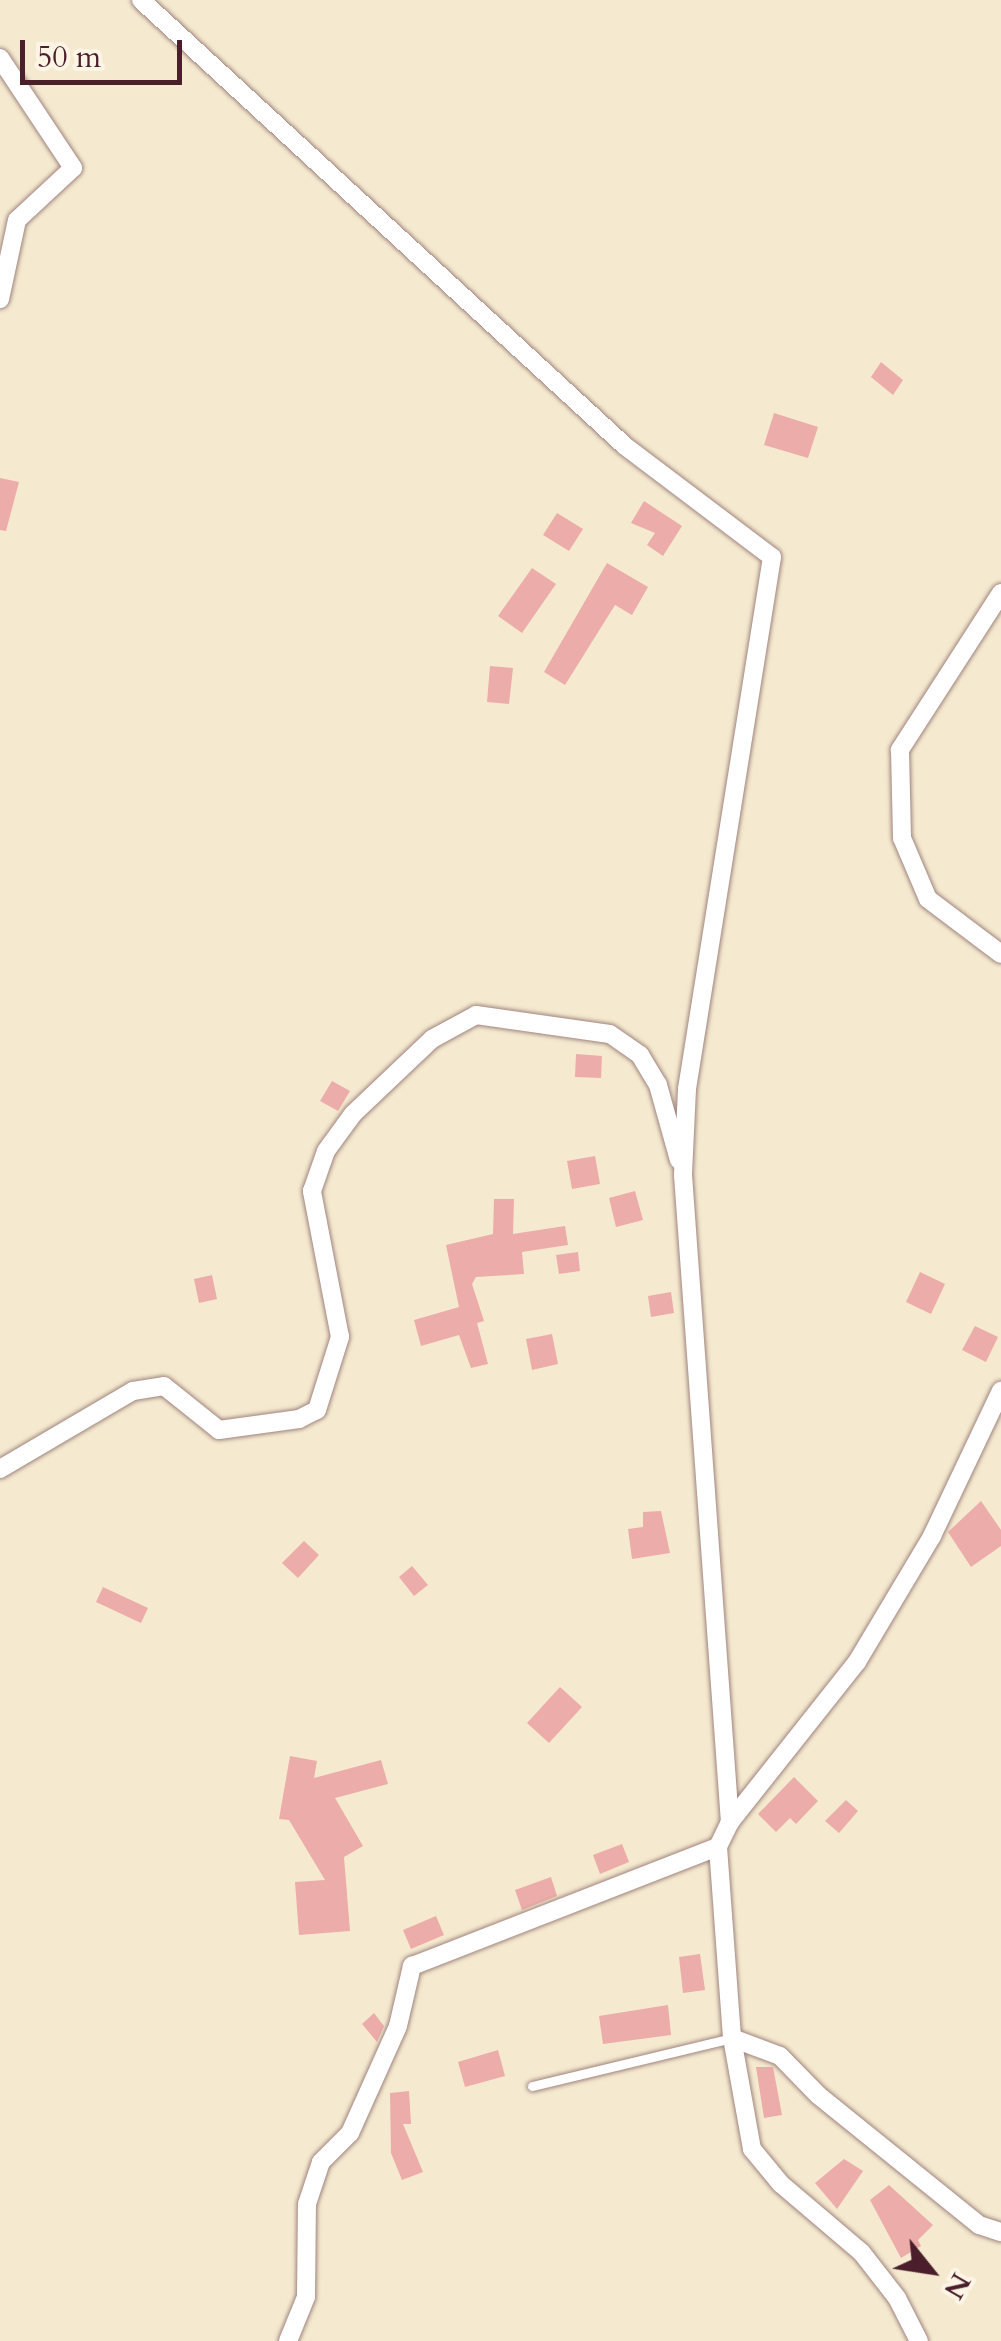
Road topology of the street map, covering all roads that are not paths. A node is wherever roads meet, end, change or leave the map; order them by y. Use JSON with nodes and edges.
{"nodes":[{"id":1,"x":141,"y":0,"type":"edge"},
{"id":2,"x":0,"y":58,"type":"edge"},
{"id":3,"x":0,"y":299,"type":"edge"},
{"id":4,"x":1001,"y":593,"type":"edge"},
{"id":5,"x":1001,"y":954,"type":"edge"},
{"id":6,"x":683,"y":1175,"type":"junction"},
{"id":7,"x":1001,"y":1391,"type":"edge"},
{"id":8,"x":0,"y":1469,"type":"edge"},
{"id":9,"x":730,"y":1822,"type":"junction"},
{"id":10,"x":718,"y":1847,"type":"junction"},
{"id":11,"x":732,"y":2038,"type":"junction"},
{"id":12,"x":532,"y":2086,"type":"dead end"},
{"id":13,"x":1001,"y":2232,"type":"edge"},
{"id":14,"x":288,"y":2341,"type":"edge"},
{"id":15,"x":918,"y":2341,"type":"edge"}],
"edges":[{"from":1,"to":6,"type":"street"},
{"from":2,"to":3,"type":"street"},
{"from":4,"to":5,"type":"street"},
{"from":6,"to":8,"type":"street"},
{"from":6,"to":9,"type":"street"},
{"from":7,"to":9,"type":"street"},
{"from":9,"to":10,"type":"street"},
{"from":10,"to":11,"type":"street"},
{"from":10,"to":14,"type":"street"},
{"from":11,"to":12,"type":"lane"},
{"from":11,"to":13,"type":"street"},
{"from":11,"to":15,"type":"street"}]}
